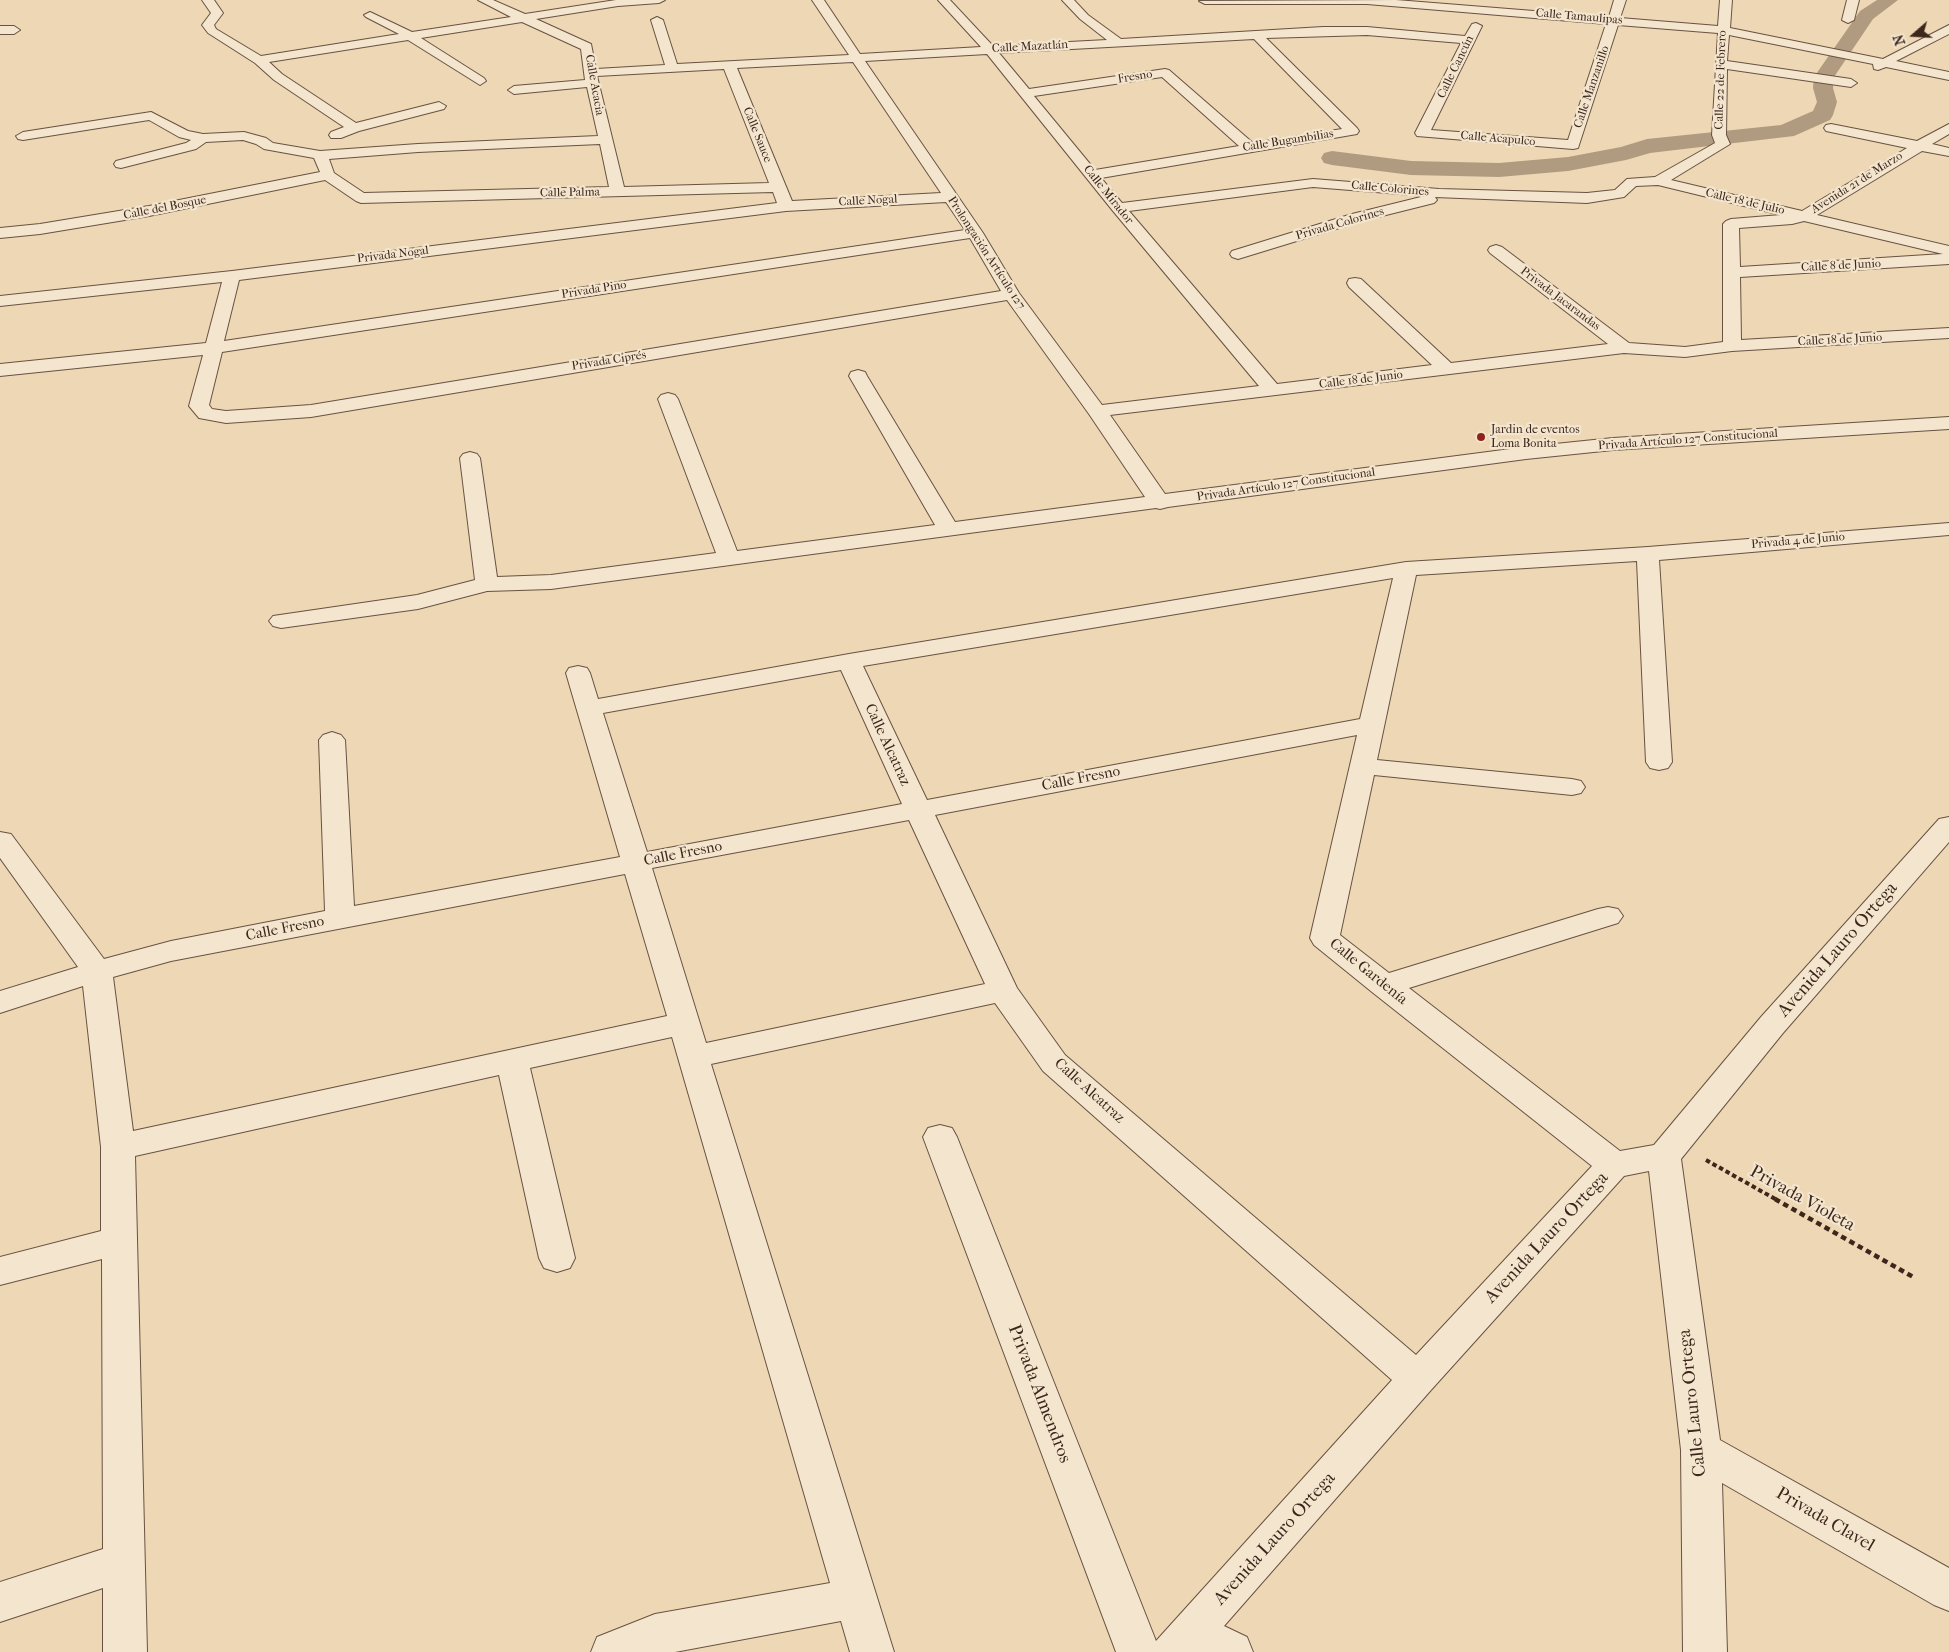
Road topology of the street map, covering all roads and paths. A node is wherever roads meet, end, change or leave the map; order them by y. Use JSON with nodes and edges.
{"nodes":[{"id":1,"x":208,"y":0,"type":"edge"},
{"id":2,"x":484,"y":0,"type":"edge"},
{"id":3,"x":659,"y":0,"type":"edge"},
{"id":4,"x":818,"y":0,"type":"edge"},
{"id":5,"x":944,"y":0,"type":"edge"},
{"id":6,"x":1068,"y":0,"type":"edge"},
{"id":7,"x":1620,"y":0,"type":"edge"},
{"id":8,"x":1726,"y":0,"type":"edge"},
{"id":9,"x":1853,"y":0,"type":"edge"},
{"id":10,"x":615,"y":1,"type":"edge"},
{"id":11,"x":1204,"y":3,"type":"edge"},
{"id":12,"x":1486,"y":5,"type":"edge"},
{"id":13,"x":370,"y":15,"type":"dead end"},
{"id":14,"x":523,"y":17,"type":"junction"},
{"id":15,"x":657,"y":20,"type":"dead end"},
{"id":16,"x":1615,"y":20,"type":"junction"},
{"id":17,"x":1848,"y":20,"type":"dead end"},
{"id":18,"x":1205,"y":25,"type":"dead end"},
{"id":19,"x":1949,"y":29,"type":"edge"},
{"id":20,"x":0,"y":30,"type":"edge"},
{"id":21,"x":14,"y":30,"type":"dead end"},
{"id":22,"x":1723,"y":30,"type":"junction"},
{"id":23,"x":1257,"y":34,"type":"junction"},
{"id":24,"x":409,"y":35,"type":"junction"},
{"id":25,"x":1210,"y":38,"type":"junction"},
{"id":26,"x":1469,"y":40,"type":"junction"},
{"id":27,"x":1117,"y":42,"type":"junction"},
{"id":28,"x":990,"y":50,"type":"junction"},
{"id":29,"x":858,"y":58,"type":"junction"},
{"id":30,"x":259,"y":60,"type":"junction"},
{"id":31,"x":1883,"y":63,"type":"junction"},
{"id":32,"x":1721,"y":64,"type":"junction"},
{"id":33,"x":729,"y":65,"type":"junction"},
{"id":34,"x":672,"y":69,"type":"junction"},
{"id":35,"x":1949,"y":76,"type":"edge"},
{"id":36,"x":591,"y":78,"type":"junction"},
{"id":37,"x":480,"y":81,"type":"dead end"},
{"id":38,"x":514,"y":90,"type":"dead end"},
{"id":39,"x":1024,"y":94,"type":"junction"},
{"id":40,"x":439,"y":106,"type":"dead end"},
{"id":41,"x":354,"y":128,"type":"junction"},
{"id":42,"x":1831,"y":128,"type":"dead end"},
{"id":43,"x":1949,"y":128,"type":"edge"},
{"id":44,"x":1422,"y":133,"type":"joint"},
{"id":45,"x":23,"y":136,"type":"dead end"},
{"id":46,"x":203,"y":138,"type":"junction"},
{"id":47,"x":604,"y":140,"type":"junction"},
{"id":48,"x":1573,"y":145,"type":"joint"},
{"id":49,"x":1917,"y":146,"type":"junction"},
{"id":50,"x":1249,"y":147,"type":"junction"},
{"id":51,"x":295,"y":151,"type":"junction"},
{"id":52,"x":1949,"y":152,"type":"edge"},
{"id":53,"x":320,"y":155,"type":"junction"},
{"id":54,"x":121,"y":164,"type":"dead end"},
{"id":55,"x":328,"y":175,"type":"junction"},
{"id":56,"x":1092,"y":176,"type":"junction"},
{"id":57,"x":1658,"y":181,"type":"junction"},
{"id":58,"x":778,"y":187,"type":"junction"},
{"id":59,"x":618,"y":192,"type":"junction"},
{"id":60,"x":1439,"y":193,"type":"junction"},
{"id":61,"x":950,"y":198,"type":"junction"},
{"id":62,"x":786,"y":206,"type":"junction"},
{"id":63,"x":1118,"y":208,"type":"junction"},
{"id":64,"x":1804,"y":216,"type":"junction"},
{"id":65,"x":0,"y":233,"type":"edge"},
{"id":66,"x":975,"y":233,"type":"junction"},
{"id":67,"x":1496,"y":250,"type":"dead end"},
{"id":68,"x":1949,"y":251,"type":"edge"},
{"id":69,"x":1238,"y":254,"type":"dead end"},
{"id":70,"x":1949,"y":259,"type":"edge"},
{"id":71,"x":1733,"y":272,"type":"junction"},
{"id":72,"x":232,"y":276,"type":"junction"},
{"id":73,"x":1355,"y":283,"type":"dead end"},
{"id":74,"x":1011,"y":294,"type":"junction"},
{"id":75,"x":0,"y":301,"type":"edge"},
{"id":76,"x":1949,"y":333,"type":"edge"},
{"id":77,"x":1732,"y":346,"type":"junction"},
{"id":78,"x":214,"y":348,"type":"junction"},
{"id":79,"x":1624,"y":348,"type":"junction"},
{"id":80,"x":1446,"y":369,"type":"junction"},
{"id":81,"x":0,"y":370,"type":"edge"},
{"id":82,"x":858,"y":376,"type":"dead end"},
{"id":83,"x":1272,"y":390,"type":"junction"},
{"id":84,"x":668,"y":399,"type":"dead end"},
{"id":85,"x":1098,"y":411,"type":"junction"},
{"id":86,"x":1949,"y":422,"type":"edge"},
{"id":87,"x":470,"y":458,"type":"dead end"},
{"id":88,"x":1160,"y":503,"type":"junction"},
{"id":89,"x":948,"y":528,"type":"junction"},
{"id":90,"x":1949,"y":529,"type":"edge"},
{"id":91,"x":1648,"y":554,"type":"junction"},
{"id":92,"x":729,"y":558,"type":"junction"},
{"id":93,"x":1406,"y":569,"type":"junction"},
{"id":94,"x":487,"y":584,"type":"junction"},
{"id":95,"x":281,"y":621,"type":"dead end"},
{"id":96,"x":849,"y":662,"type":"junction"},
{"id":97,"x":578,"y":673,"type":"dead end"},
{"id":98,"x":589,"y":708,"type":"junction"},
{"id":99,"x":1371,"y":725,"type":"junction"},
{"id":100,"x":332,"y":740,"type":"dead end"},
{"id":101,"x":1659,"y":762,"type":"dead end"},
{"id":102,"x":1363,"y":766,"type":"junction"},
{"id":103,"x":1572,"y":787,"type":"dead end"},
{"id":104,"x":917,"y":810,"type":"junction"},
{"id":105,"x":1949,"y":825,"type":"edge"},
{"id":106,"x":0,"y":840,"type":"edge"},
{"id":107,"x":636,"y":863,"type":"junction"},
{"id":108,"x":1608,"y":916,"type":"dead end"},
{"id":109,"x":340,"y":918,"type":"junction"},
{"id":110,"x":96,"y":970,"type":"junction"},
{"id":111,"x":1383,"y":985,"type":"junction"},
{"id":112,"x":1003,"y":991,"type":"junction"},
{"id":113,"x":0,"y":1002,"type":"edge"},
{"id":114,"x":685,"y":1023,"type":"junction"},
{"id":115,"x":693,"y":1057,"type":"junction"},
{"id":116,"x":512,"y":1061,"type":"junction"},
{"id":117,"x":940,"y":1136,"type":"dead end"},
{"id":118,"x":118,"y":1147,"type":"junction"},
{"id":119,"x":1670,"y":1150,"type":"junction"},
{"id":120,"x":1614,"y":1166,"type":"junction"},
{"id":121,"x":119,"y":1240,"type":"junction"},
{"id":122,"x":557,"y":1258,"type":"dead end"},
{"id":123,"x":0,"y":1271,"type":"edge"},
{"id":124,"x":1915,"y":1278,"type":"dead end"},
{"id":125,"x":1417,"y":1379,"type":"junction"},
{"id":126,"x":1701,"y":1450,"type":"junction"},
{"id":127,"x":124,"y":1562,"type":"junction"},
{"id":128,"x":1949,"y":1591,"type":"edge"},
{"id":129,"x":856,"y":1598,"type":"junction"},
{"id":130,"x":0,"y":1602,"type":"edge"},
{"id":131,"x":1182,"y":1642,"type":"edge"},
{"id":132,"x":125,"y":1652,"type":"edge"},
{"id":133,"x":613,"y":1652,"type":"edge"},
{"id":134,"x":872,"y":1652,"type":"edge"},
{"id":135,"x":1138,"y":1652,"type":"edge"},
{"id":136,"x":1232,"y":1652,"type":"edge"},
{"id":137,"x":1705,"y":1652,"type":"edge"}],
"edges":[{"from":1,"to":30,"type":"street"},
{"from":2,"to":14,"type":"street"},
{"from":3,"to":10,"type":"street"},
{"from":4,"to":29,"type":"street","name":"Prolongación Artículo 127"},
{"from":5,"to":28,"type":"street","name":"Calle Mirador"},
{"from":6,"to":27,"type":"street"},
{"from":7,"to":16,"type":"street","name":"Calle Manzanillo"},
{"from":8,"to":22,"type":"street","name":"Calle 22 de Febrero"},
{"from":9,"to":17,"type":"street"},
{"from":10,"to":14,"type":"street"},
{"from":11,"to":12,"type":"street","name":"Calle Tamaulipas"},
{"from":12,"to":16,"type":"street","name":"Calle Tamaulipas"},
{"from":12,"to":26,"type":"street","name":"Calle Cancún"},
{"from":13,"to":24,"type":"street"},
{"from":14,"to":24,"type":"street"},
{"from":14,"to":36,"type":"street","name":"Calle Acacia"},
{"from":15,"to":34,"type":"street"},
{"from":16,"to":22,"type":"street","name":"Calle Tamaulipas"},
{"from":16,"to":48,"type":"street","name":"Calle Manzanillo"},
{"from":18,"to":25,"type":"street"},
{"from":19,"to":31,"type":"street"},
{"from":20,"to":21,"type":"street"},
{"from":22,"to":31,"type":"street","name":"Calle Tamaulipas"},
{"from":22,"to":32,"type":"street","name":"Calle 22 de Febrero"},
{"from":23,"to":25,"type":"street","name":"Calle Mazatlán"},
{"from":23,"to":26,"type":"street","name":"Calle Mazatlán"},
{"from":23,"to":50,"type":"street","name":"Calle Bugambilias"},
{"from":24,"to":30,"type":"street"},
{"from":24,"to":37,"type":"street"},
{"from":25,"to":27,"type":"street","name":"Calle Mazatlán"},
{"from":26,"to":44,"type":"street","name":"Calle Cancún"},
{"from":27,"to":28,"type":"street","name":"Calle Mazatlán"},
{"from":28,"to":29,"type":"street","name":"Calle Mazatlán"},
{"from":28,"to":39,"type":"street","name":"Calle Mirador"},
{"from":29,"to":33,"type":"street","name":"Calle Mazatlán"},
{"from":29,"to":61,"type":"street","name":"Prolongación Artículo 127"},
{"from":30,"to":41,"type":"street"},
{"from":31,"to":32,"type":"street"},
{"from":31,"to":35,"type":"street","name":"Calle Tamaulipas"},
{"from":32,"to":57,"type":"street","name":"Calle 22 de Febrero"},
{"from":33,"to":34,"type":"street","name":"Calle Mazatlán"},
{"from":33,"to":58,"type":"street","name":"Calle Sauce"},
{"from":34,"to":36,"type":"street","name":"Calle Mazatlán"},
{"from":36,"to":38,"type":"street","name":"Calle Mazatlán"},
{"from":36,"to":47,"type":"street","name":"Calle Acacia"},
{"from":39,"to":50,"type":"street","name":"Fresno"},
{"from":39,"to":56,"type":"street","name":"Calle Mirador"},
{"from":40,"to":41,"type":"street"},
{"from":41,"to":51,"type":"street"},
{"from":42,"to":49,"type":"street"},
{"from":43,"to":49,"type":"street","name":"Avenida 21 de Marzo"},
{"from":44,"to":48,"type":"street","name":"Calle Acapulco"},
{"from":45,"to":46,"type":"street"},
{"from":46,"to":51,"type":"street"},
{"from":46,"to":54,"type":"street"},
{"from":47,"to":53,"type":"street"},
{"from":47,"to":59,"type":"street","name":"Calle Acacia"},
{"from":49,"to":52,"type":"street"},
{"from":49,"to":64,"type":"street","name":"Avenida 21 de Marzo"},
{"from":50,"to":56,"type":"street","name":"Calle Bugambilias"},
{"from":51,"to":53,"type":"street"},
{"from":53,"to":55,"type":"street"},
{"from":55,"to":59,"type":"street","name":"Calle Palma"},
{"from":55,"to":65,"type":"street","name":"Calle del Bosque"},
{"from":56,"to":63,"type":"street","name":"Calle Mirador"},
{"from":57,"to":60,"type":"street","name":"Calle Colorines"},
{"from":57,"to":64,"type":"street","name":"Calle 18 de Julio"},
{"from":58,"to":59,"type":"street","name":"Calle Palma"},
{"from":58,"to":62,"type":"street","name":"Calle Sauce"},
{"from":60,"to":63,"type":"street","name":"Calle Colorines"},
{"from":60,"to":69,"type":"street","name":"Privada Colorines"},
{"from":61,"to":62,"type":"street","name":"Calle Nogal"},
{"from":61,"to":66,"type":"street","name":"Prolongación Artículo 127"},
{"from":62,"to":72,"type":"street","name":"Privada Nogal"},
{"from":63,"to":83,"type":"street","name":"Calle Mirador"},
{"from":64,"to":68,"type":"street","name":"Calle 18 de Julio"},
{"from":64,"to":71,"type":"street","name":"Avenida 21 de Marzo"},
{"from":66,"to":74,"type":"street","name":"Prolongación Artículo 127"},
{"from":66,"to":78,"type":"street","name":"Privada Pino"},
{"from":67,"to":79,"type":"street","name":"Privada Jacarandas"},
{"from":70,"to":71,"type":"street","name":"Calle 8 de Junio"},
{"from":71,"to":77,"type":"street","name":"Avenida 21 de Marzo"},
{"from":72,"to":75,"type":"street","name":"Privada Nogal"},
{"from":72,"to":78,"type":"street"},
{"from":73,"to":80,"type":"street"},
{"from":74,"to":78,"type":"street","name":"Privada Ciprés"},
{"from":74,"to":85,"type":"street","name":"Prolongación Artículo 127"},
{"from":76,"to":77,"type":"street","name":"Calle 18 de Junio"},
{"from":77,"to":79,"type":"street","name":"Calle 18 de Junio"},
{"from":78,"to":81,"type":"street","name":"Privada Pino"},
{"from":79,"to":80,"type":"street","name":"Calle 18 de Junio"},
{"from":80,"to":83,"type":"street","name":"Calle 18 de Junio"},
{"from":82,"to":89,"type":"street"},
{"from":83,"to":85,"type":"street","name":"Calle 18 de Junio"},
{"from":84,"to":92,"type":"street"},
{"from":85,"to":88,"type":"street","name":"Prolongación Artículo 127"},
{"from":86,"to":88,"type":"street","name":"Privada Artículo 127 Constitucional"},
{"from":87,"to":94,"type":"street"},
{"from":88,"to":89,"type":"street","name":"Privada Artículo 127 Constitucional"},
{"from":89,"to":92,"type":"street","name":"Privada Artículo 127 Constitucional"},
{"from":90,"to":91,"type":"street","name":"Privada 4 de Junio"},
{"from":91,"to":93,"type":"street","name":"Privada 4 de Junio"},
{"from":91,"to":101,"type":"street"},
{"from":92,"to":94,"type":"street","name":"Privada Artículo 127 Constitucional"},
{"from":93,"to":96,"type":"street","name":"Privada 4 de Junio"},
{"from":93,"to":99,"type":"street","name":"Calle Gardenía"},
{"from":94,"to":95,"type":"street","name":"Privada Artículo 127 Constitucional"},
{"from":96,"to":98,"type":"street","name":"Privada 4 de Junio"},
{"from":96,"to":104,"type":"street","name":"Calle Alcatraz"},
{"from":97,"to":98,"type":"street"},
{"from":98,"to":107,"type":"street"},
{"from":99,"to":102,"type":"street","name":"Calle Gardenía"},
{"from":99,"to":104,"type":"street","name":"Calle Fresno"},
{"from":100,"to":109,"type":"street"},
{"from":102,"to":103,"type":"street"},
{"from":102,"to":111,"type":"street","name":"Calle Gardenía"},
{"from":104,"to":107,"type":"street","name":"Calle Fresno"},
{"from":104,"to":112,"type":"street","name":"Calle Alcatraz"},
{"from":105,"to":119,"type":"street","name":"Avenida Lauro Ortega"},
{"from":106,"to":110,"type":"street"},
{"from":107,"to":109,"type":"street","name":"Calle Fresno"},
{"from":107,"to":114,"type":"street"},
{"from":108,"to":111,"type":"street"},
{"from":109,"to":110,"type":"street","name":"Calle Fresno"},
{"from":110,"to":113,"type":"street","name":"Calle Fresno"},
{"from":110,"to":118,"type":"street"},
{"from":111,"to":120,"type":"street","name":"Calle Gardenía"},
{"from":112,"to":115,"type":"street"},
{"from":112,"to":125,"type":"street","name":"Calle Alcatraz"},
{"from":114,"to":115,"type":"street"},
{"from":114,"to":116,"type":"street"},
{"from":115,"to":129,"type":"street"},
{"from":116,"to":118,"type":"street"},
{"from":116,"to":122,"type":"street"},
{"from":117,"to":135,"type":"street","name":"Privada Almendros"},
{"from":118,"to":121,"type":"street"},
{"from":119,"to":120,"type":"street","name":"Avenida Lauro Ortega"},
{"from":119,"to":124,"type":"path","name":"Privada Violeta"},
{"from":119,"to":126,"type":"street","name":"Calle Lauro Ortega"},
{"from":120,"to":125,"type":"street","name":"Avenida Lauro Ortega"},
{"from":121,"to":123,"type":"street"},
{"from":121,"to":127,"type":"street"},
{"from":125,"to":131,"type":"street","name":"Avenida Lauro Ortega"},
{"from":126,"to":128,"type":"street","name":"Privada Clavel"},
{"from":126,"to":137,"type":"street","name":"Calle Lauro Ortega"},
{"from":127,"to":130,"type":"street"},
{"from":127,"to":132,"type":"street"},
{"from":129,"to":133,"type":"street"},
{"from":129,"to":134,"type":"street"},
{"from":131,"to":136,"type":"street"}]}
